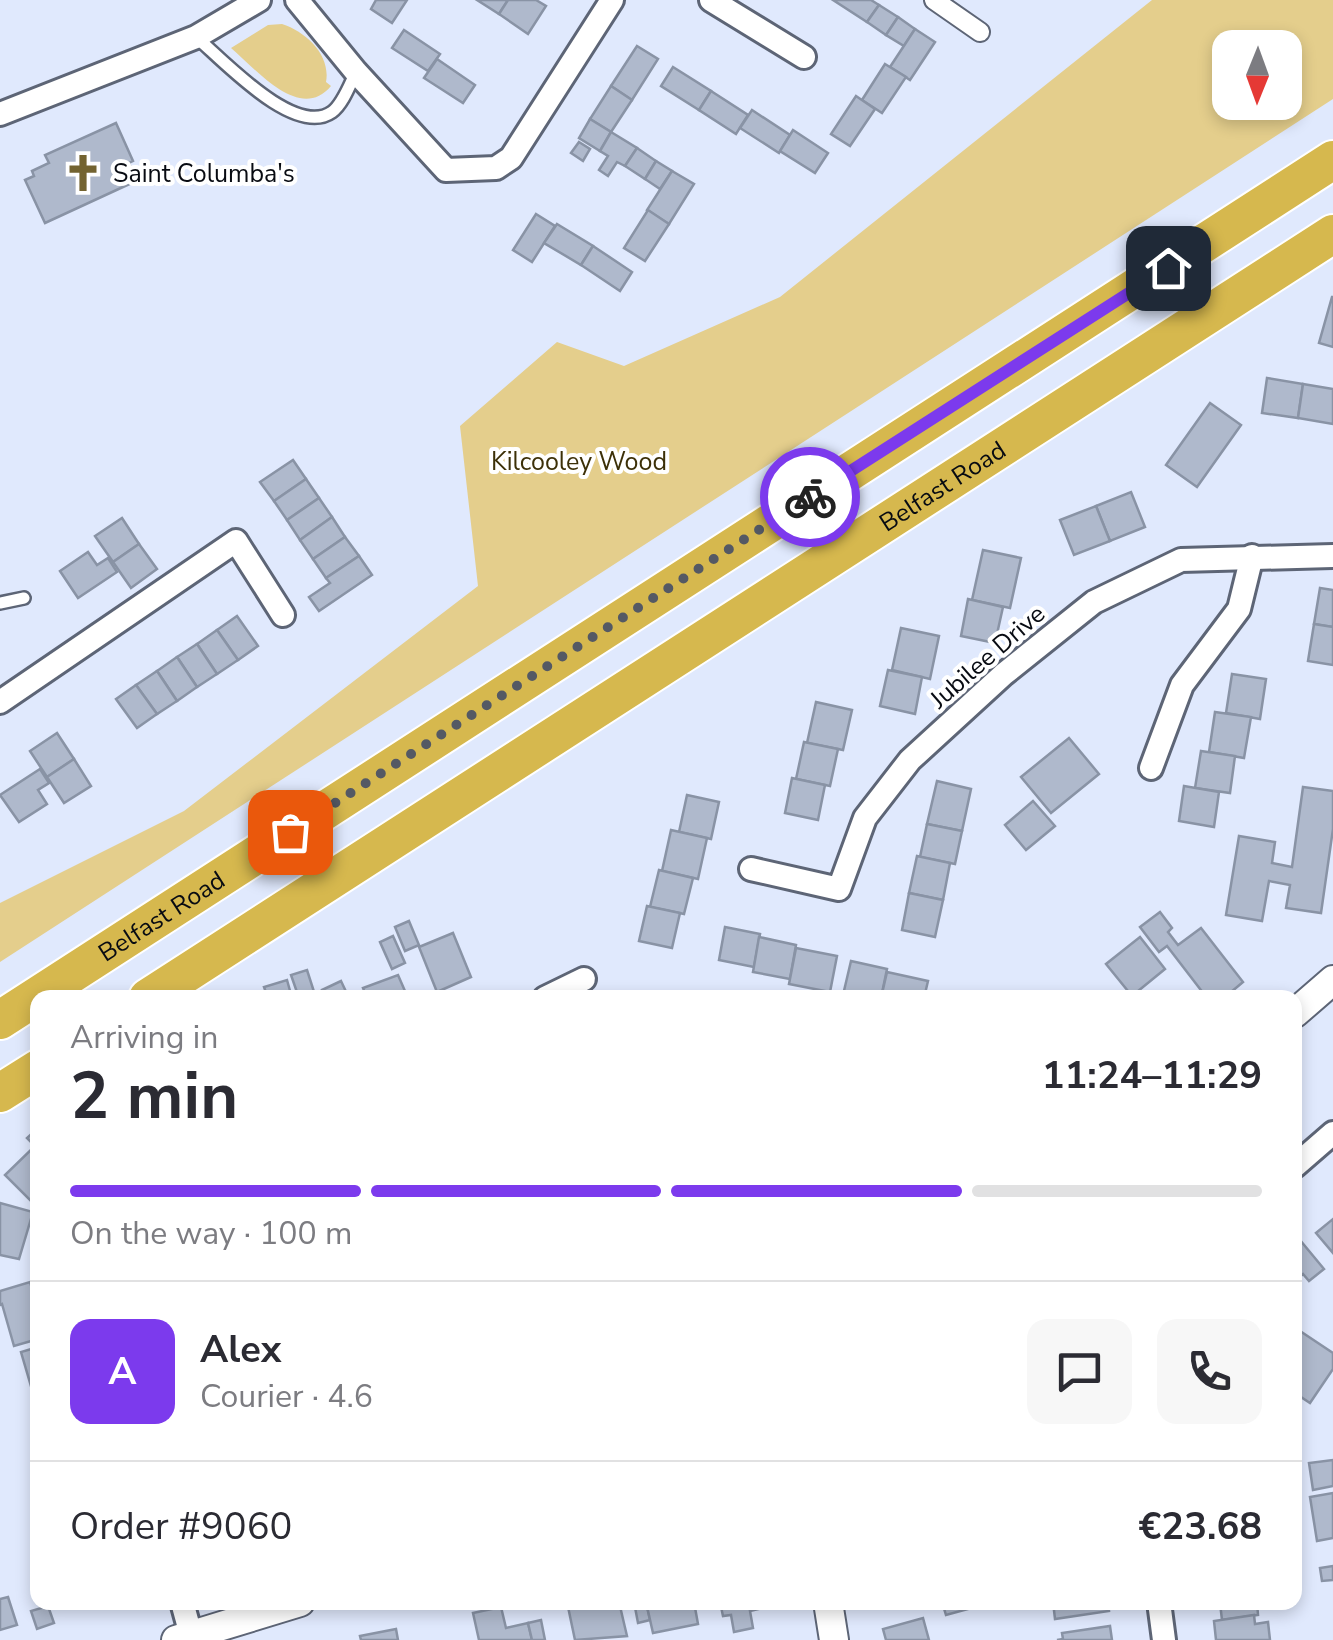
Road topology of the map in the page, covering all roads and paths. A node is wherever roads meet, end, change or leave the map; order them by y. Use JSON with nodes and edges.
{"nodes":[{"id":1,"x":259,"y":0,"type":"edge"},
{"id":2,"x":297,"y":0,"type":"edge"},
{"id":3,"x":612,"y":0,"type":"edge"},
{"id":4,"x":711,"y":0,"type":"edge"},
{"id":5,"x":934,"y":0,"type":"edge"},
{"id":6,"x":980,"y":32,"type":"dead end"},
{"id":7,"x":196,"y":37,"type":"junction"},
{"id":8,"x":804,"y":57,"type":"dead end"},
{"id":9,"x":356,"y":72,"type":"junction"},
{"id":10,"x":0,"y":114,"type":"edge"},
{"id":11,"x":1333,"y":160,"type":"edge"},
{"id":12,"x":1333,"y":234,"type":"edge"},
{"id":13,"x":1252,"y":556,"type":"junction"},
{"id":14,"x":1333,"y":556,"type":"edge"},
{"id":15,"x":24,"y":598,"type":"dead end"},
{"id":16,"x":0,"y":603,"type":"edge"},
{"id":17,"x":283,"y":616,"type":"dead end"},
{"id":18,"x":0,"y":702,"type":"edge"},
{"id":19,"x":1150,"y":768,"type":"dead end"},
{"id":20,"x":751,"y":869,"type":"dead end"},
{"id":21,"x":584,"y":979,"type":"dead end"},
{"id":22,"x":1333,"y":980,"type":"edge"},
{"id":23,"x":46,"y":990,"type":"edge"},
{"id":24,"x":160,"y":990,"type":"edge"},
{"id":25,"x":561,"y":990,"type":"edge"},
{"id":26,"x":30,"y":1001,"type":"edge"},
{"id":27,"x":1302,"y":1007,"type":"edge"},
{"id":28,"x":0,"y":1020,"type":"edge"},
{"id":29,"x":30,"y":1074,"type":"edge"},
{"id":30,"x":0,"y":1093,"type":"edge"},
{"id":31,"x":1333,"y":1133,"type":"edge"},
{"id":32,"x":1302,"y":1160,"type":"edge"},
{"id":33,"x":182,"y":1610,"type":"edge"},
{"id":34,"x":274,"y":1610,"type":"edge"},
{"id":35,"x":829,"y":1610,"type":"edge"},
{"id":36,"x":1159,"y":1610,"type":"edge"},
{"id":37,"x":184,"y":1638,"type":"edge"},
{"id":38,"x":834,"y":1640,"type":"edge"},
{"id":39,"x":1164,"y":1640,"type":"edge"}],
"edges":[{"from":1,"to":7,"type":"street"},
{"from":2,"to":9,"type":"street"},
{"from":3,"to":9,"type":"street"},
{"from":4,"to":8,"type":"street"},
{"from":5,"to":6,"type":"street"},
{"from":7,"to":9,"type":"lane"},
{"from":7,"to":10,"type":"street"},
{"from":11,"to":23,"type":"highway","name":"Belfast Road"},
{"from":12,"to":24,"type":"highway","name":"Belfast Road"},
{"from":13,"to":14,"type":"street","name":"Jubilee Drive"},
{"from":13,"to":19,"type":"street"},
{"from":13,"to":20,"type":"street","name":"Jubilee Drive"},
{"from":15,"to":16,"type":"lane"},
{"from":17,"to":18,"type":"street"},
{"from":21,"to":25,"type":"street"},
{"from":22,"to":27,"type":"street"},
{"from":26,"to":28,"type":"highway","name":"Belfast Road"},
{"from":29,"to":30,"type":"highway"},
{"from":31,"to":32,"type":"street"},
{"from":33,"to":37,"type":"street"},
{"from":34,"to":37,"type":"street"},
{"from":35,"to":38,"type":"street"},
{"from":36,"to":39,"type":"street"}]}
